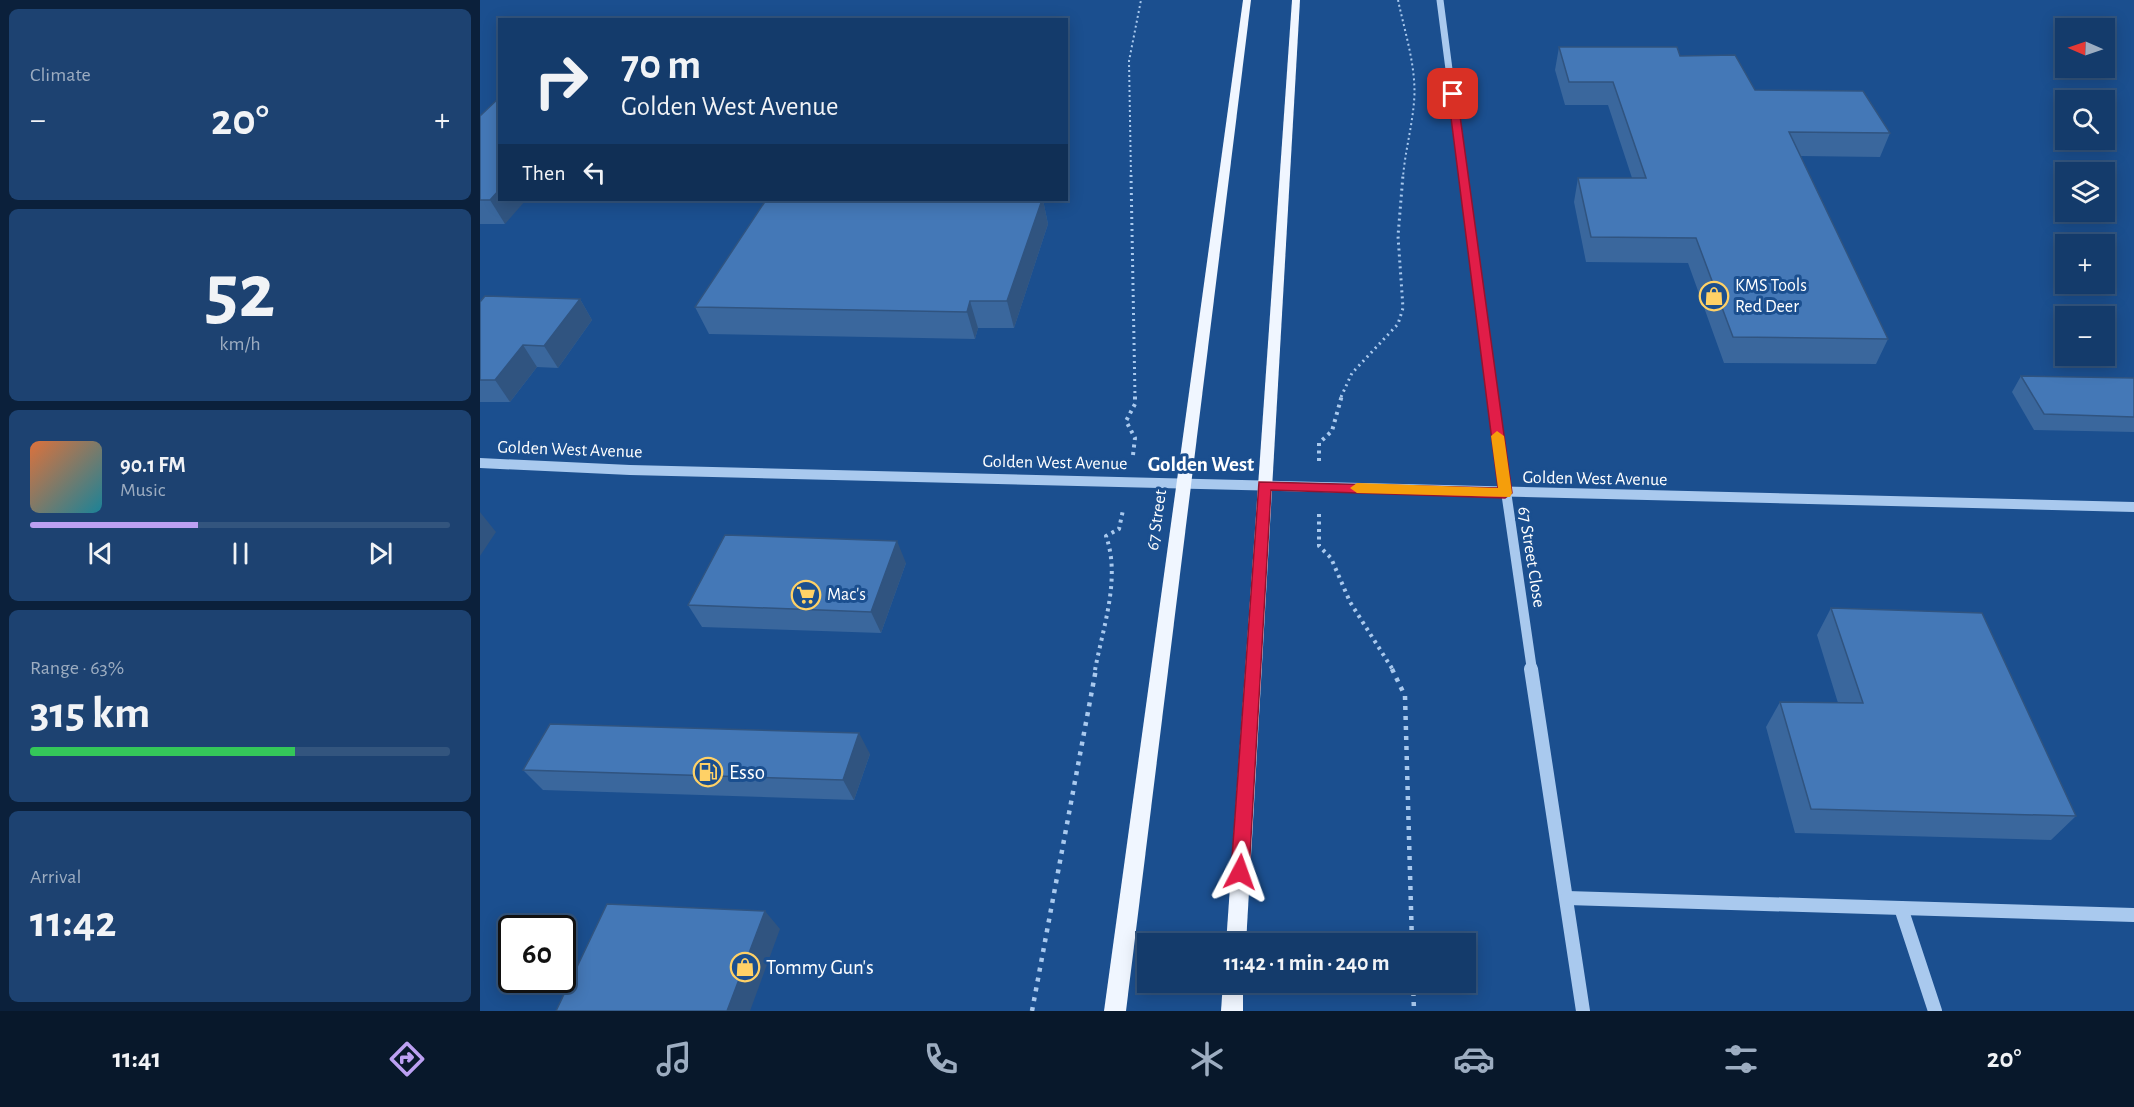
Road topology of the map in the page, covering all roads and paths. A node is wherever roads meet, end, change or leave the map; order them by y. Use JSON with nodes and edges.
{"nodes":[{"id":1,"x":1141,"y":0,"type":"edge"},
{"id":2,"x":1247,"y":0,"type":"edge"},
{"id":3,"x":1296,"y":0,"type":"edge"},
{"id":4,"x":1398,"y":0,"type":"edge"},
{"id":5,"x":1440,"y":0,"type":"edge"},
{"id":6,"x":1126,"y":421,"type":"dead end"},
{"id":7,"x":1332,"y":431,"type":"dead end"},
{"id":8,"x":480,"y":463,"type":"edge"},
{"id":9,"x":1185,"y":483,"type":"junction"},
{"id":10,"x":1264,"y":485,"type":"junction"},
{"id":11,"x":1318,"y":487,"type":"junction"},
{"id":12,"x":1505,"y":493,"type":"junction"},
{"id":13,"x":2134,"y":507,"type":"edge"},
{"id":14,"x":1114,"y":532,"type":"dead end"},
{"id":15,"x":1567,"y":898,"type":"junction"},
{"id":16,"x":1901,"y":908,"type":"junction"},
{"id":17,"x":2134,"y":915,"type":"edge"},
{"id":18,"x":1237,"y":933,"type":"edge"},
{"id":19,"x":1412,"y":933,"type":"edge"},
{"id":20,"x":1233,"y":993,"type":"edge"},
{"id":21,"x":1413,"y":993,"type":"edge"},
{"id":22,"x":1032,"y":1011,"type":"edge"},
{"id":23,"x":1115,"y":1011,"type":"edge"},
{"id":24,"x":1232,"y":1011,"type":"edge"},
{"id":25,"x":1414,"y":1011,"type":"edge"},
{"id":26,"x":1583,"y":1011,"type":"edge"},
{"id":27,"x":1935,"y":1011,"type":"edge"}],
"edges":[{"from":1,"to":6,"type":"path"},
{"from":2,"to":9,"type":"main road","name":"67 Street"},
{"from":3,"to":10,"type":"main road"},
{"from":4,"to":7,"type":"path"},
{"from":5,"to":12,"type":"street","name":"67 Street Close"},
{"from":8,"to":9,"type":"street","name":"Golden West Avenue"},
{"from":9,"to":10,"type":"street","name":"Golden West Avenue"},
{"from":9,"to":23,"type":"main road","name":"67 Street"},
{"from":10,"to":11,"type":"street","name":"Golden West Avenue"},
{"from":10,"to":18,"type":"main road"},
{"from":11,"to":12,"type":"street","name":"Golden West Avenue"},
{"from":11,"to":19,"type":"path"},
{"from":12,"to":13,"type":"street","name":"Golden West Avenue"},
{"from":12,"to":15,"type":"street","name":"67 Street Close"},
{"from":14,"to":22,"type":"path"},
{"from":15,"to":16,"type":"street"},
{"from":15,"to":26,"type":"street","name":"67 Street Close"},
{"from":16,"to":17,"type":"street"},
{"from":16,"to":27,"type":"street"},
{"from":20,"to":24,"type":"main road"},
{"from":21,"to":25,"type":"path"}]}
